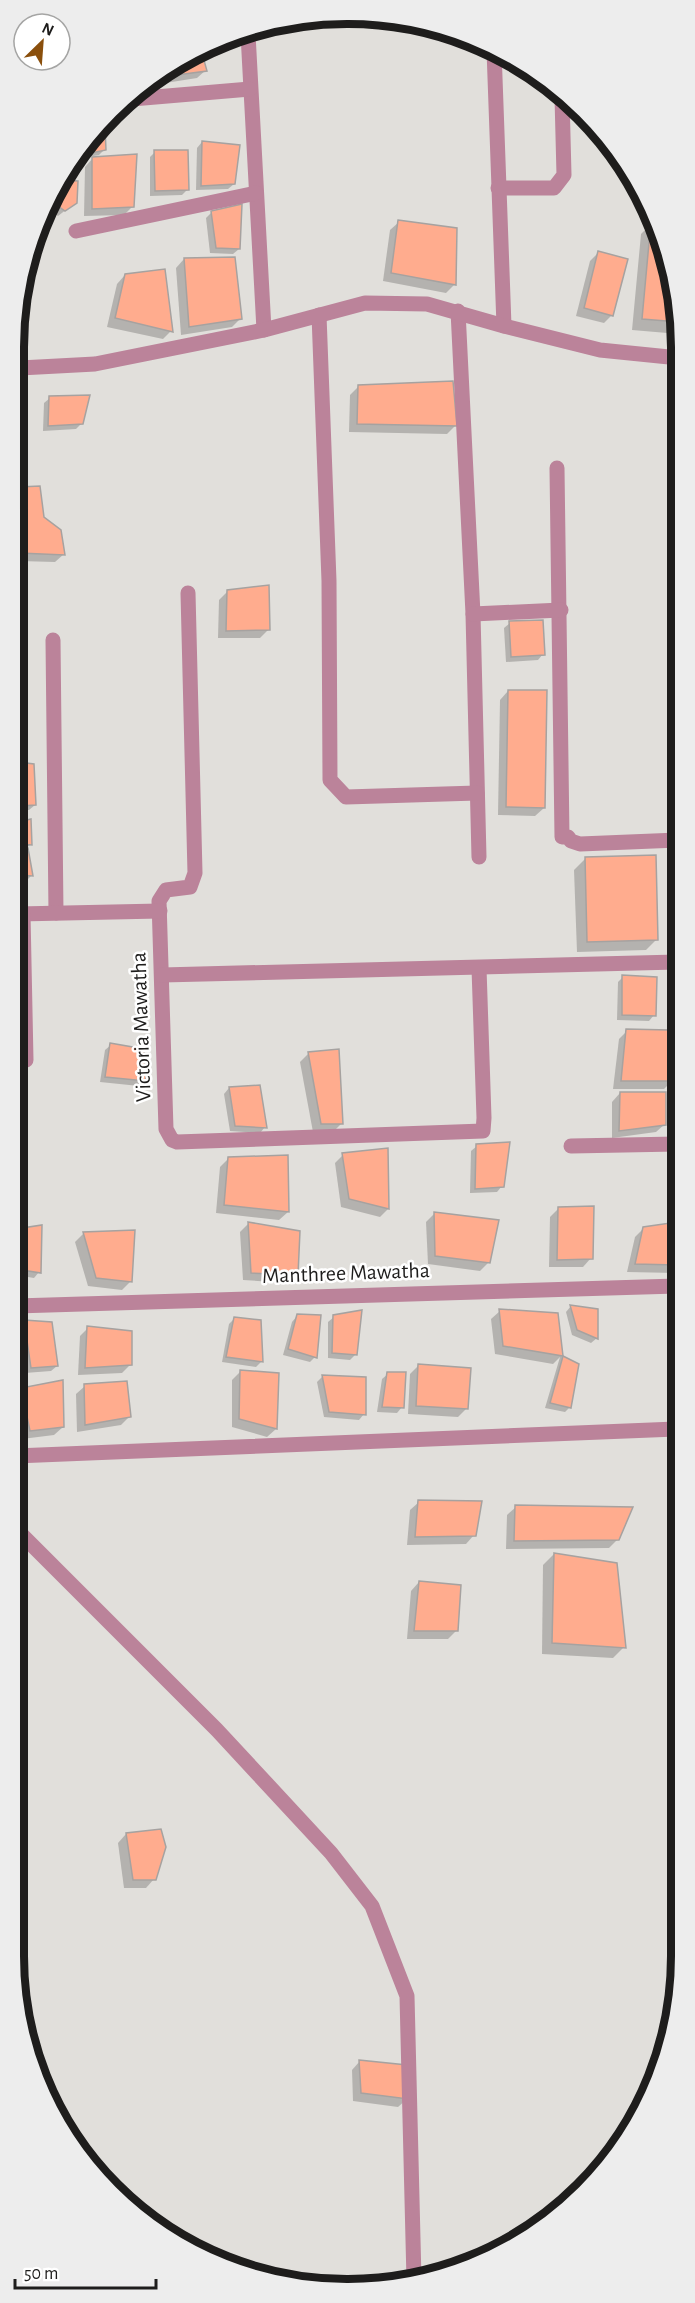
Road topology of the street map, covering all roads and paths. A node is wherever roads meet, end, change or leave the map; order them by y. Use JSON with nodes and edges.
{"nodes":[{"id":1,"x":248,"y":40,"type":"edge"},
{"id":2,"x":494,"y":59,"type":"edge"},
{"id":3,"x":250,"y":89,"type":"junction"},
{"id":4,"x":142,"y":98,"type":"edge"},
{"id":5,"x":562,"y":105,"type":"edge"},
{"id":6,"x":498,"y":188,"type":"junction"},
{"id":7,"x":256,"y":193,"type":"junction"},
{"id":8,"x":76,"y":231,"type":"dead end"},
{"id":9,"x":458,"y":311,"type":"junction"},
{"id":10,"x":319,"y":315,"type":"junction"},
{"id":11,"x":504,"y":326,"type":"junction"},
{"id":12,"x":264,"y":330,"type":"junction"},
{"id":13,"x":671,"y":357,"type":"edge"},
{"id":14,"x":24,"y":368,"type":"edge"},
{"id":15,"x":557,"y":468,"type":"dead end"},
{"id":16,"x":188,"y":593,"type":"dead end"},
{"id":17,"x":561,"y":610,"type":"junction"},
{"id":18,"x":473,"y":614,"type":"junction"},
{"id":19,"x":53,"y":640,"type":"dead end"},
{"id":20,"x":477,"y":793,"type":"junction"},
{"id":21,"x":671,"y":840,"type":"edge"},
{"id":22,"x":479,"y":857,"type":"dead end"},
{"id":23,"x":160,"y":911,"type":"junction"},
{"id":24,"x":56,"y":913,"type":"junction"},
{"id":25,"x":24,"y":914,"type":"edge"},
{"id":26,"x":671,"y":962,"type":"edge"},
{"id":27,"x":480,"y":968,"type":"junction"},
{"id":28,"x":162,"y":975,"type":"junction"},
{"id":29,"x":24,"y":1011,"type":"edge"},
{"id":30,"x":26,"y":1060,"type":"dead end"},
{"id":31,"x":671,"y":1143,"type":"edge"},
{"id":32,"x":571,"y":1146,"type":"dead end"},
{"id":33,"x":671,"y":1286,"type":"edge"},
{"id":34,"x":24,"y":1306,"type":"edge"},
{"id":35,"x":671,"y":1429,"type":"edge"},
{"id":36,"x":24,"y":1456,"type":"edge"},
{"id":37,"x":24,"y":1537,"type":"edge"},
{"id":38,"x":414,"y":2272,"type":"edge"}],
"edges":[{"from":1,"to":3,"type":"street"},
{"from":2,"to":6,"type":"street"},
{"from":3,"to":4,"type":"street"},
{"from":3,"to":7,"type":"street"},
{"from":5,"to":6,"type":"street"},
{"from":6,"to":11,"type":"street"},
{"from":7,"to":8,"type":"street"},
{"from":7,"to":12,"type":"street"},
{"from":9,"to":10,"type":"street"},
{"from":9,"to":11,"type":"street"},
{"from":9,"to":18,"type":"street"},
{"from":10,"to":12,"type":"street"},
{"from":10,"to":20,"type":"street"},
{"from":11,"to":13,"type":"street"},
{"from":12,"to":14,"type":"street"},
{"from":15,"to":17,"type":"street"},
{"from":16,"to":23,"type":"street"},
{"from":17,"to":18,"type":"street"},
{"from":17,"to":21,"type":"street"},
{"from":18,"to":20,"type":"street"},
{"from":19,"to":24,"type":"street"},
{"from":20,"to":22,"type":"street"},
{"from":23,"to":24,"type":"street"},
{"from":23,"to":28,"type":"street","name":"Victoria Mawatha"},
{"from":24,"to":25,"type":"street"},
{"from":26,"to":27,"type":"street"},
{"from":27,"to":28,"type":"street"},
{"from":27,"to":28,"type":"street","name":"Victoria Mawatha"},
{"from":29,"to":30,"type":"street"},
{"from":31,"to":32,"type":"street"},
{"from":33,"to":34,"type":"street","name":"Manthree Mawatha"},
{"from":35,"to":36,"type":"street"},
{"from":37,"to":38,"type":"street"}]}
